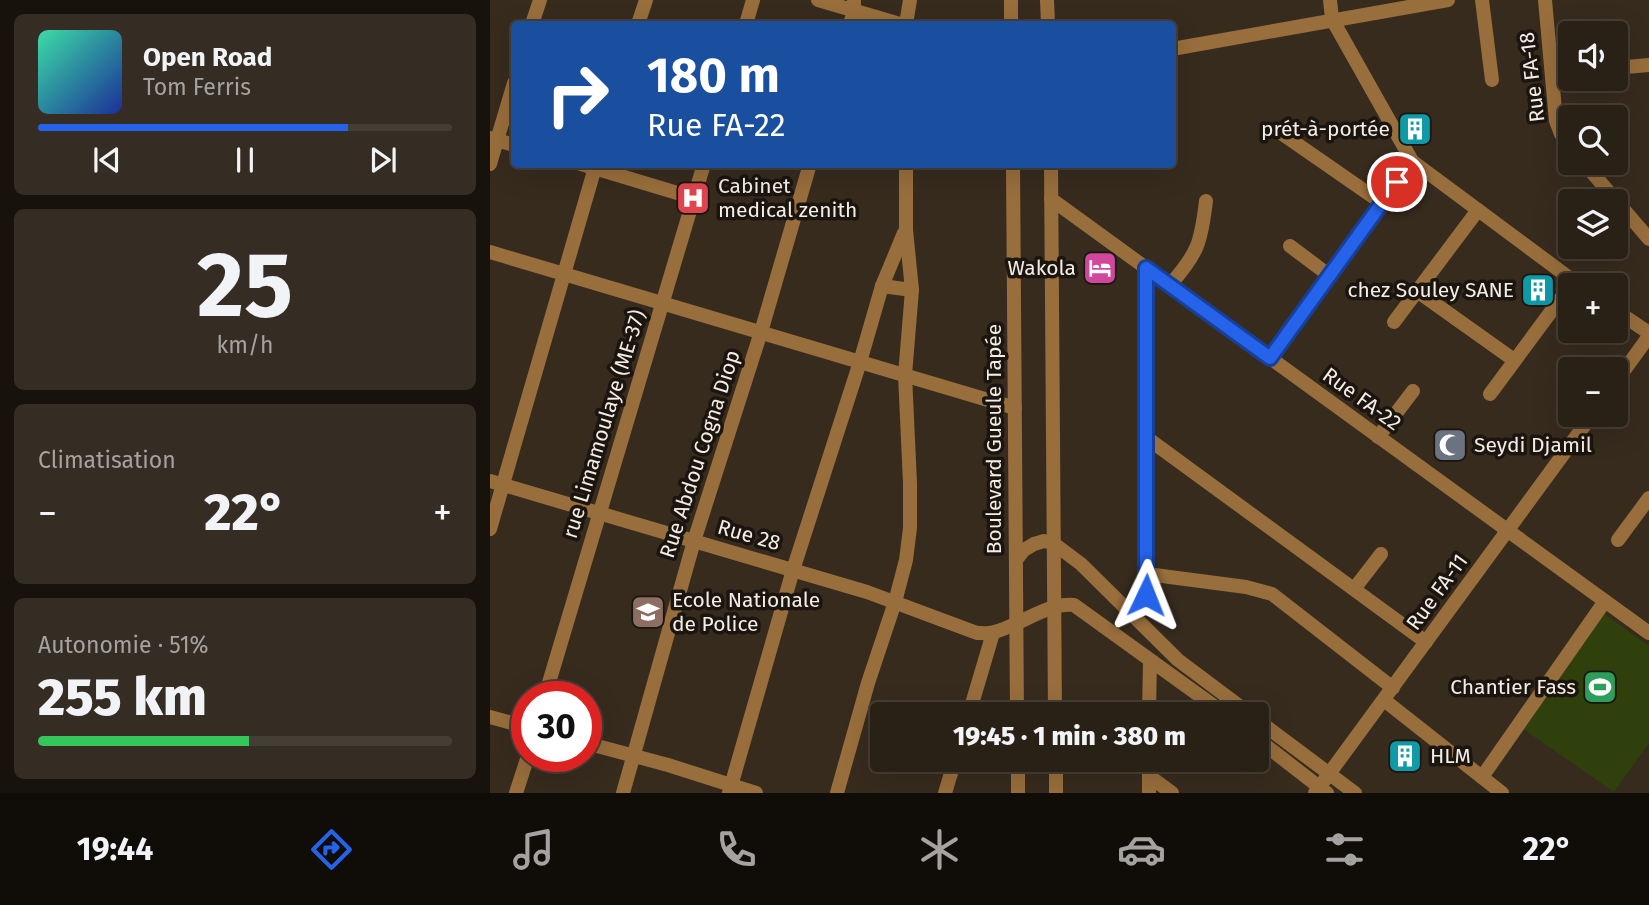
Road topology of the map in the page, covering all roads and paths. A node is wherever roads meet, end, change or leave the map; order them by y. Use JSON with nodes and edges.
{"nodes":[{"id":1,"x":540,"y":0,"type":"edge"},
{"id":2,"x":646,"y":0,"type":"edge"},
{"id":3,"x":753,"y":0,"type":"edge"},
{"id":4,"x":818,"y":0,"type":"edge"},
{"id":5,"x":910,"y":0,"type":"edge"},
{"id":6,"x":1011,"y":0,"type":"edge"},
{"id":7,"x":1047,"y":0,"type":"edge"},
{"id":8,"x":1330,"y":0,"type":"edge"},
{"id":9,"x":1448,"y":0,"type":"edge"},
{"id":10,"x":1482,"y":0,"type":"edge"},
{"id":11,"x":1545,"y":0,"type":"edge"},
{"id":12,"x":853,"y":12,"type":"edge"},
{"id":13,"x":1332,"y":19,"type":"junction"},
{"id":14,"x":533,"y":21,"type":"edge"},
{"id":15,"x":639,"y":21,"type":"edge"},
{"id":16,"x":747,"y":21,"type":"edge"},
{"id":17,"x":888,"y":21,"type":"edge"},
{"id":18,"x":906,"y":21,"type":"edge"},
{"id":19,"x":1012,"y":21,"type":"edge"},
{"id":20,"x":1048,"y":21,"type":"edge"},
{"id":21,"x":1176,"y":48,"type":"edge"},
{"id":22,"x":1649,"y":65,"type":"edge"},
{"id":23,"x":1628,"y":67,"type":"edge"},
{"id":24,"x":1649,"y":71,"type":"edge"},
{"id":25,"x":1558,"y":73,"type":"edge"},
{"id":26,"x":1552,"y":74,"type":"junction"},
{"id":27,"x":1492,"y":80,"type":"dead end"},
{"id":28,"x":511,"y":91,"type":"edge"},
{"id":29,"x":1558,"y":126,"type":"edge"},
{"id":30,"x":1281,"y":133,"type":"dead end"},
{"id":31,"x":494,"y":139,"type":"edge"},
{"id":32,"x":511,"y":144,"type":"edge"},
{"id":33,"x":1412,"y":161,"type":"junction"},
{"id":34,"x":490,"y":164,"type":"edge"},
{"id":35,"x":590,"y":168,"type":"edge"},
{"id":36,"x":597,"y":168,"type":"edge"},
{"id":37,"x":703,"y":168,"type":"edge"},
{"id":38,"x":809,"y":168,"type":"edge"},
{"id":39,"x":906,"y":168,"type":"edge"},
{"id":40,"x":1013,"y":168,"type":"edge"},
{"id":41,"x":1051,"y":168,"type":"edge"},
{"id":42,"x":1594,"y":175,"type":"edge"},
{"id":43,"x":694,"y":198,"type":"junction"},
{"id":44,"x":1051,"y":199,"type":"junction"},
{"id":45,"x":1206,"y":201,"type":"dead end"},
{"id":46,"x":1382,"y":203,"type":"junction"},
{"id":47,"x":1478,"y":210,"type":"junction"},
{"id":48,"x":906,"y":230,"type":"junction"},
{"id":49,"x":1649,"y":239,"type":"edge"},
{"id":50,"x":1290,"y":246,"type":"dead end"},
{"id":51,"x":490,"y":252,"type":"edge"},
{"id":52,"x":1146,"y":268,"type":"junction"},
{"id":53,"x":1558,"y":273,"type":"edge"},
{"id":54,"x":563,"y":274,"type":"junction"},
{"id":55,"x":1330,"y":276,"type":"junction"},
{"id":56,"x":1170,"y":285,"type":"junction"},
{"id":57,"x":882,"y":286,"type":"junction"},
{"id":58,"x":912,"y":290,"type":"junction"},
{"id":59,"x":1417,"y":291,"type":"junction"},
{"id":60,"x":663,"y":303,"type":"junction"},
{"id":61,"x":1558,"y":304,"type":"edge"},
{"id":62,"x":1628,"y":320,"type":"edge"},
{"id":63,"x":1394,"y":323,"type":"dead end"},
{"id":64,"x":761,"y":332,"type":"junction"},
{"id":65,"x":1649,"y":335,"type":"edge"},
{"id":66,"x":1270,"y":358,"type":"junction"},
{"id":67,"x":1514,"y":360,"type":"junction"},
{"id":68,"x":860,"y":362,"type":"junction"},
{"id":69,"x":1628,"y":365,"type":"edge"},
{"id":70,"x":905,"y":375,"type":"junction"},
{"id":71,"x":1413,"y":391,"type":"dead end"},
{"id":72,"x":1490,"y":394,"type":"dead end"},
{"id":73,"x":1015,"y":408,"type":"junction"},
{"id":74,"x":1583,"y":427,"type":"edge"},
{"id":75,"x":1378,"y":437,"type":"junction"},
{"id":76,"x":1147,"y":438,"type":"junction"},
{"id":77,"x":497,"y":483,"type":"edge"},
{"id":78,"x":1649,"y":498,"type":"edge"},
{"id":79,"x":599,"y":513,"type":"junction"},
{"id":80,"x":490,"y":529,"type":"edge"},
{"id":81,"x":1507,"y":531,"type":"junction"},
{"id":82,"x":1618,"y":540,"type":"dead end"},
{"id":83,"x":694,"y":541,"type":"junction"},
{"id":84,"x":1054,"y":542,"type":"junction"},
{"id":85,"x":1381,"y":554,"type":"dead end"},
{"id":86,"x":1016,"y":560,"type":"junction"},
{"id":87,"x":793,"y":570,"type":"junction"},
{"id":88,"x":1147,"y":573,"type":"junction"},
{"id":89,"x":1354,"y":589,"type":"junction"},
{"id":90,"x":1605,"y":601,"type":"junction"},
{"id":91,"x":895,"y":602,"type":"junction"},
{"id":92,"x":1054,"y":607,"type":"junction"},
{"id":93,"x":1130,"y":614,"type":"junction"},
{"id":94,"x":1017,"y":622,"type":"junction"},
{"id":95,"x":993,"y":633,"type":"junction"},
{"id":96,"x":1649,"y":634,"type":"edge"},
{"id":97,"x":1426,"y":642,"type":"junction"},
{"id":98,"x":1150,"y":660,"type":"junction"},
{"id":99,"x":549,"y":681,"type":"edge"},
{"id":100,"x":1393,"y":688,"type":"junction"},
{"id":101,"x":1384,"y":700,"type":"junction"},
{"id":102,"x":973,"y":702,"type":"edge"},
{"id":103,"x":1017,"y":702,"type":"edge"},
{"id":104,"x":1055,"y":702,"type":"edge"},
{"id":105,"x":1149,"y":702,"type":"edge"},
{"id":106,"x":1208,"y":702,"type":"edge"},
{"id":107,"x":1234,"y":702,"type":"edge"},
{"id":108,"x":490,"y":717,"type":"edge"},
{"id":109,"x":511,"y":723,"type":"edge"},
{"id":110,"x":1269,"y":729,"type":"edge"},
{"id":111,"x":602,"y":748,"type":"edge"},
{"id":112,"x":1269,"y":749,"type":"edge"},
{"id":113,"x":634,"y":757,"type":"junction"},
{"id":114,"x":522,"y":772,"type":"edge"},
{"id":115,"x":951,"y":772,"type":"edge"},
{"id":116,"x":1018,"y":772,"type":"edge"},
{"id":117,"x":1056,"y":772,"type":"edge"},
{"id":118,"x":1149,"y":772,"type":"edge"},
{"id":119,"x":1330,"y":774,"type":"junction"},
{"id":120,"x":1149,"y":776,"type":"junction"},
{"id":121,"x":1482,"y":777,"type":"junction"},
{"id":122,"x":730,"y":789,"type":"edge"},
{"id":123,"x":1321,"y":791,"type":"edge"},
{"id":124,"x":516,"y":793,"type":"edge"},
{"id":125,"x":624,"y":793,"type":"edge"},
{"id":126,"x":756,"y":793,"type":"edge"},
{"id":127,"x":837,"y":793,"type":"edge"},
{"id":128,"x":945,"y":793,"type":"edge"},
{"id":129,"x":1018,"y":793,"type":"edge"},
{"id":130,"x":1056,"y":793,"type":"edge"},
{"id":131,"x":1149,"y":793,"type":"edge"},
{"id":132,"x":1172,"y":793,"type":"edge"},
{"id":133,"x":1355,"y":793,"type":"edge"},
{"id":134,"x":1502,"y":793,"type":"edge"}],
"edges":[{"from":1,"to":14,"type":"street"},
{"from":2,"to":15,"type":"street"},
{"from":3,"to":16,"type":"street"},
{"from":4,"to":12,"type":"street"},
{"from":5,"to":18,"type":"street"},
{"from":6,"to":19,"type":"street"},
{"from":7,"to":20,"type":"street"},
{"from":8,"to":13,"type":"street"},
{"from":9,"to":13,"type":"street"},
{"from":10,"to":27,"type":"street"},
{"from":11,"to":26,"type":"street","name":"Rue FA-18"},
{"from":12,"to":17,"type":"street"},
{"from":13,"to":21,"type":"street"},
{"from":13,"to":33,"type":"street"},
{"from":22,"to":23,"type":"street"},
{"from":22,"to":24,"type":"street"},
{"from":25,"to":26,"type":"street"},
{"from":26,"to":29,"type":"street","name":"Rue FA-18"},
{"from":28,"to":31,"type":"street"},
{"from":30,"to":46,"type":"street"},
{"from":31,"to":32,"type":"street"},
{"from":31,"to":34,"type":"street"},
{"from":33,"to":46,"type":"street"},
{"from":33,"to":47,"type":"street"},
{"from":35,"to":54,"type":"street"},
{"from":36,"to":43,"type":"street"},
{"from":37,"to":43,"type":"street","name":"rue Limamoulaye (ME-37)"},
{"from":38,"to":64,"type":"street","name":"Rue Abdou Cogna Diop"},
{"from":39,"to":48,"type":"street"},
{"from":40,"to":73,"type":"street","name":"Boulevard Gueule Tapée"},
{"from":41,"to":44,"type":"street"},
{"from":42,"to":49,"type":"street"},
{"from":43,"to":60,"type":"street","name":"rue Limamoulaye (ME-37)"},
{"from":44,"to":52,"type":"street","name":"Rue FA-22"},
{"from":44,"to":84,"type":"street"},
{"from":45,"to":56,"type":"street"},
{"from":46,"to":55,"type":"street"},
{"from":47,"to":53,"type":"street"},
{"from":47,"to":59,"type":"street"},
{"from":48,"to":57,"type":"street"},
{"from":48,"to":58,"type":"street"},
{"from":50,"to":55,"type":"street"},
{"from":51,"to":54,"type":"street"},
{"from":52,"to":56,"type":"street","name":"Rue FA-22"},
{"from":52,"to":76,"type":"street"},
{"from":54,"to":60,"type":"street"},
{"from":54,"to":77,"type":"street"},
{"from":55,"to":66,"type":"street"},
{"from":56,"to":66,"type":"street","name":"Rue FA-22"},
{"from":57,"to":58,"type":"street"},
{"from":57,"to":68,"type":"street"},
{"from":58,"to":70,"type":"street"},
{"from":59,"to":63,"type":"street"},
{"from":59,"to":67,"type":"street"},
{"from":60,"to":64,"type":"street"},
{"from":60,"to":79,"type":"street","name":"rue Limamoulaye (ME-37)"},
{"from":61,"to":67,"type":"street"},
{"from":62,"to":65,"type":"street"},
{"from":64,"to":68,"type":"street"},
{"from":64,"to":83,"type":"street","name":"Rue Abdou Cogna Diop"},
{"from":65,"to":69,"type":"street"},
{"from":66,"to":75,"type":"street","name":"Rue FA-22"},
{"from":67,"to":72,"type":"street"},
{"from":68,"to":70,"type":"street"},
{"from":68,"to":87,"type":"street"},
{"from":70,"to":73,"type":"street"},
{"from":70,"to":91,"type":"street"},
{"from":71,"to":75,"type":"street"},
{"from":73,"to":86,"type":"street","name":"Boulevard Gueule Tapée"},
{"from":74,"to":81,"type":"street","name":"Rue FA-11"},
{"from":75,"to":81,"type":"street","name":"Rue FA-22"},
{"from":76,"to":88,"type":"street"},
{"from":76,"to":89,"type":"street"},
{"from":77,"to":79,"type":"street","name":"Rue 28"},
{"from":77,"to":80,"type":"street"},
{"from":78,"to":82,"type":"street"},
{"from":79,"to":83,"type":"street","name":"Rue 28"},
{"from":79,"to":99,"type":"street","name":"rue Limamoulaye (ME-37)"},
{"from":81,"to":90,"type":"street","name":"Rue FA-22"},
{"from":81,"to":97,"type":"street","name":"Rue FA-11"},
{"from":83,"to":87,"type":"street","name":"Rue 28"},
{"from":83,"to":113,"type":"street","name":"Rue Abdou Cogna Diop"},
{"from":84,"to":86,"type":"street"},
{"from":84,"to":92,"type":"street"},
{"from":84,"to":93,"type":"street"},
{"from":85,"to":89,"type":"street"},
{"from":86,"to":94,"type":"street","name":"Boulevard Gueule Tapée"},
{"from":87,"to":91,"type":"street","name":"Rue 28"},
{"from":87,"to":122,"type":"street"},
{"from":88,"to":93,"type":"street"},
{"from":88,"to":100,"type":"street"},
{"from":89,"to":97,"type":"street"},
{"from":90,"to":96,"type":"street","name":"Rue FA-22"},
{"from":90,"to":121,"type":"street"},
{"from":91,"to":95,"type":"street","name":"Rue 28"},
{"from":91,"to":127,"type":"street"},
{"from":92,"to":94,"type":"street"},
{"from":92,"to":98,"type":"street"},
{"from":92,"to":104,"type":"street"},
{"from":93,"to":107,"type":"street"},
{"from":94,"to":95,"type":"street"},
{"from":94,"to":103,"type":"street","name":"Boulevard Gueule Tapée"},
{"from":95,"to":102,"type":"street"},
{"from":97,"to":100,"type":"street","name":"Rue FA-11"},
{"from":98,"to":105,"type":"street"},
{"from":98,"to":106,"type":"street"},
{"from":100,"to":101,"type":"street","name":"Rue FA-11"},
{"from":101,"to":119,"type":"street","name":"Rue FA-11"},
{"from":101,"to":121,"type":"street"},
{"from":108,"to":109,"type":"street"},
{"from":110,"to":119,"type":"street"},
{"from":111,"to":113,"type":"street"},
{"from":112,"to":123,"type":"street"},
{"from":113,"to":122,"type":"street"},
{"from":113,"to":125,"type":"street","name":"Rue Abdou Cogna Diop"},
{"from":114,"to":124,"type":"street"},
{"from":115,"to":128,"type":"street"},
{"from":116,"to":129,"type":"street"},
{"from":117,"to":130,"type":"street"},
{"from":118,"to":120,"type":"street"},
{"from":119,"to":123,"type":"street","name":"Rue FA-11"},
{"from":119,"to":133,"type":"street"},
{"from":120,"to":131,"type":"street"},
{"from":120,"to":132,"type":"street"},
{"from":121,"to":134,"type":"street"},
{"from":122,"to":126,"type":"street"}]}
